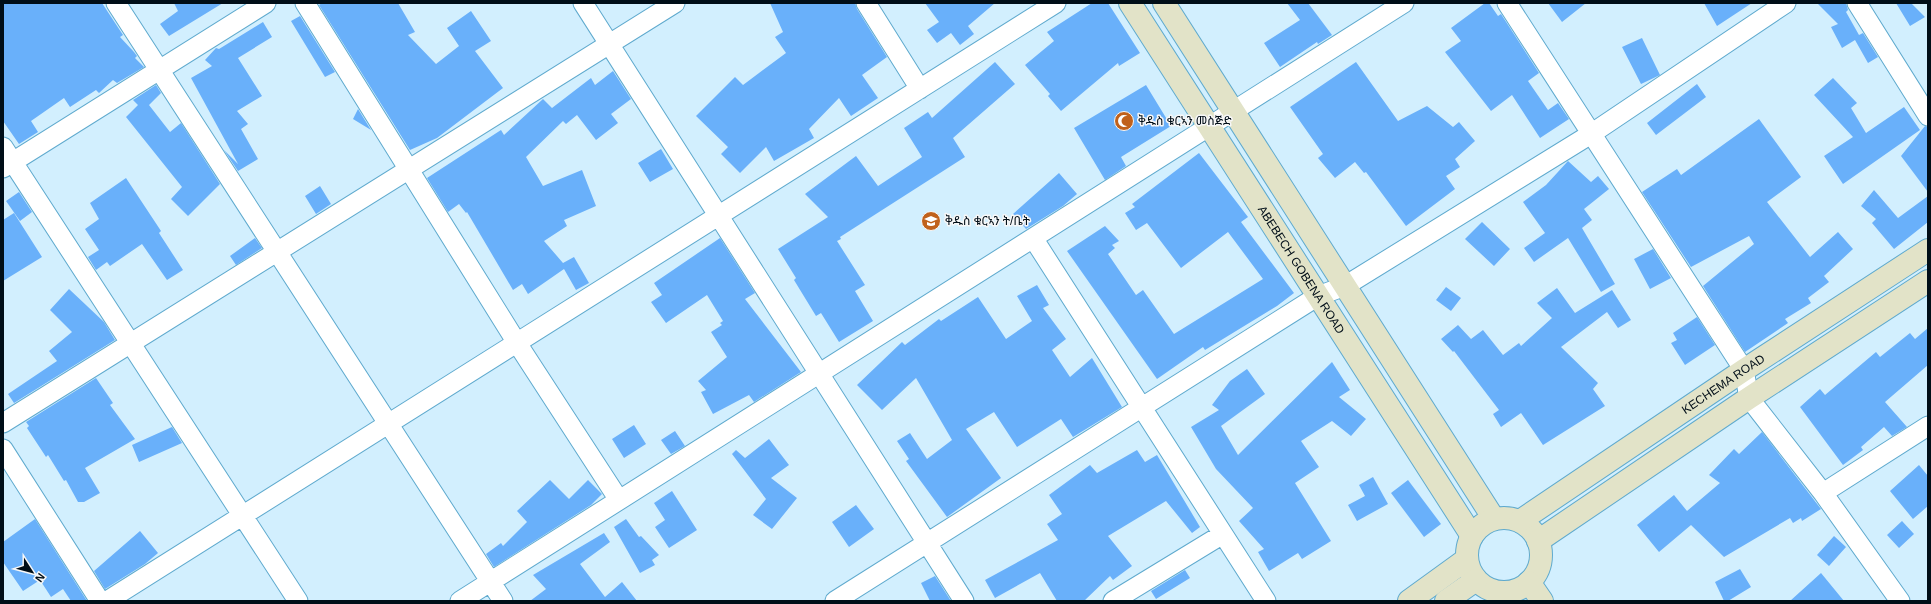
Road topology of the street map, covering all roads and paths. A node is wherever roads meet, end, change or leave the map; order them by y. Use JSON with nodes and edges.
{"nodes":[{"id":1,"x":116,"y":3,"type":"edge"},
{"id":2,"x":266,"y":3,"type":"edge"},
{"id":3,"x":305,"y":3,"type":"edge"},
{"id":4,"x":584,"y":3,"type":"edge"},
{"id":5,"x":675,"y":3,"type":"edge"},
{"id":6,"x":866,"y":3,"type":"edge"},
{"id":7,"x":1056,"y":3,"type":"edge"},
{"id":8,"x":1130,"y":3,"type":"edge"},
{"id":9,"x":1164,"y":3,"type":"edge"},
{"id":10,"x":1404,"y":3,"type":"edge"},
{"id":11,"x":1507,"y":3,"type":"edge"},
{"id":12,"x":1786,"y":3,"type":"edge"},
{"id":13,"x":1857,"y":3,"type":"edge"},
{"id":14,"x":610,"y":44,"type":"junction"},
{"id":15,"x":159,"y":70,"type":"junction"},
{"id":16,"x":920,"y":89,"type":"junction"},
{"id":17,"x":1234,"y":111,"type":"junction"},
{"id":18,"x":1928,"y":116,"type":"edge"},
{"id":19,"x":1210,"y":127,"type":"junction"},
{"id":20,"x":1591,"y":134,"type":"junction"},
{"id":21,"x":6,"y":159,"type":"edge"},
{"id":22,"x":409,"y":170,"type":"junction"},
{"id":23,"x":718,"y":216,"type":"junction"},
{"id":24,"x":1033,"y":238,"type":"junction"},
{"id":25,"x":1928,"y":250,"type":"edge"},
{"id":26,"x":277,"y":252,"type":"junction"},
{"id":27,"x":1928,"y":281,"type":"edge"},
{"id":28,"x":1345,"y":286,"type":"junction"},
{"id":29,"x":1318,"y":296,"type":"junction"},
{"id":30,"x":131,"y":343,"type":"junction"},
{"id":31,"x":517,"y":343,"type":"junction"},
{"id":32,"x":1744,"y":370,"type":"junction"},
{"id":33,"x":819,"y":374,"type":"junction"},
{"id":34,"x":1749,"y":398,"type":"junction"},
{"id":35,"x":1142,"y":407,"type":"junction"},
{"id":36,"x":3,"y":423,"type":"edge"},
{"id":37,"x":388,"y":424,"type":"junction"},
{"id":38,"x":1928,"y":426,"type":"edge"},
{"id":39,"x":3,"y":449,"type":"edge"},
{"id":40,"x":1823,"y":494,"type":"junction"},
{"id":41,"x":619,"y":500,"type":"junction"},
{"id":42,"x":243,"y":515,"type":"junction"},
{"id":43,"x":1494,"y":519,"type":"junction"},
{"id":44,"x":1520,"y":521,"type":"junction"},
{"id":45,"x":1223,"y":534,"type":"junction"},
{"id":46,"x":1472,"y":536,"type":"junction"},
{"id":47,"x":1538,"y":541,"type":"junction"},
{"id":48,"x":927,"y":543,"type":"junction"},
{"id":49,"x":1467,"y":559,"type":"junction"},
{"id":50,"x":1476,"y":580,"type":"junction"},
{"id":51,"x":490,"y":582,"type":"junction"},
{"id":52,"x":1529,"y":582,"type":"junction"},
{"id":53,"x":1511,"y":596,"type":"edge"},
{"id":54,"x":100,"y":601,"type":"edge"},
{"id":55,"x":107,"y":601,"type":"edge"},
{"id":56,"x":298,"y":601,"type":"edge"},
{"id":57,"x":460,"y":601,"type":"edge"},
{"id":58,"x":502,"y":601,"type":"edge"},
{"id":59,"x":835,"y":601,"type":"edge"},
{"id":60,"x":964,"y":601,"type":"edge"},
{"id":61,"x":1113,"y":601,"type":"edge"},
{"id":62,"x":1266,"y":601,"type":"edge"},
{"id":63,"x":1409,"y":601,"type":"edge"},
{"id":64,"x":1446,"y":601,"type":"edge"},
{"id":65,"x":1542,"y":601,"type":"edge"},
{"id":66,"x":1900,"y":601,"type":"edge"}],
"edges":[{"from":1,"to":15,"type":"street"},
{"from":2,"to":15,"type":"street"},
{"from":3,"to":22,"type":"street"},
{"from":4,"to":14,"type":"street"},
{"from":5,"to":14,"type":"street"},
{"from":6,"to":16,"type":"street"},
{"from":7,"to":16,"type":"street"},
{"from":8,"to":19,"type":"street","name":"ABEBECH GOBENA ROAD"},
{"from":9,"to":17,"type":"street"},
{"from":10,"to":17,"type":"street"},
{"from":11,"to":20,"type":"street"},
{"from":12,"to":20,"type":"street"},
{"from":13,"to":18,"type":"street"},
{"from":14,"to":22,"type":"street"},
{"from":14,"to":23,"type":"street"},
{"from":15,"to":21,"type":"street"},
{"from":15,"to":26,"type":"street"},
{"from":16,"to":23,"type":"street"},
{"from":17,"to":19,"type":"street"},
{"from":17,"to":28,"type":"street"},
{"from":19,"to":24,"type":"street"},
{"from":19,"to":29,"type":"street","name":"ABEBECH GOBENA ROAD"},
{"from":20,"to":28,"type":"street"},
{"from":20,"to":32,"type":"street"},
{"from":21,"to":30,"type":"street"},
{"from":22,"to":26,"type":"street"},
{"from":22,"to":31,"type":"street"},
{"from":23,"to":31,"type":"street"},
{"from":23,"to":33,"type":"street"},
{"from":24,"to":33,"type":"street"},
{"from":24,"to":35,"type":"street"},
{"from":25,"to":32,"type":"street","name":"KECHEMA ROAD"},
{"from":26,"to":30,"type":"street"},
{"from":26,"to":37,"type":"street"},
{"from":27,"to":34,"type":"street"},
{"from":28,"to":29,"type":"street"},
{"from":28,"to":43,"type":"street"},
{"from":29,"to":35,"type":"street"},
{"from":29,"to":46,"type":"street","name":"ABEBECH GOBENA ROAD"},
{"from":30,"to":36,"type":"street"},
{"from":30,"to":42,"type":"street"},
{"from":31,"to":37,"type":"street"},
{"from":31,"to":41,"type":"street"},
{"from":32,"to":34,"type":"street"},
{"from":32,"to":44,"type":"street","name":"KECHEMA ROAD"},
{"from":33,"to":41,"type":"street"},
{"from":33,"to":48,"type":"street"},
{"from":34,"to":40,"type":"street"},
{"from":34,"to":47,"type":"street"},
{"from":35,"to":45,"type":"street"},
{"from":35,"to":48,"type":"street"},
{"from":37,"to":42,"type":"street"},
{"from":37,"to":51,"type":"street"},
{"from":38,"to":40,"type":"street"},
{"from":39,"to":54,"type":"street"},
{"from":40,"to":66,"type":"street"},
{"from":41,"to":51,"type":"street"},
{"from":42,"to":55,"type":"street"},
{"from":42,"to":56,"type":"street"},
{"from":43,"to":44,"type":"street"},
{"from":43,"to":46,"type":"street"},
{"from":44,"to":47,"type":"street"},
{"from":45,"to":61,"type":"street"},
{"from":45,"to":62,"type":"street"},
{"from":46,"to":49,"type":"street"},
{"from":47,"to":52,"type":"street"},
{"from":48,"to":59,"type":"street"},
{"from":48,"to":60,"type":"street"},
{"from":49,"to":50,"type":"street"},
{"from":49,"to":63,"type":"street"},
{"from":50,"to":53,"type":"street"},
{"from":50,"to":64,"type":"street"},
{"from":51,"to":57,"type":"street"},
{"from":51,"to":58,"type":"street"},
{"from":52,"to":53,"type":"street"},
{"from":52,"to":65,"type":"street"}]}
